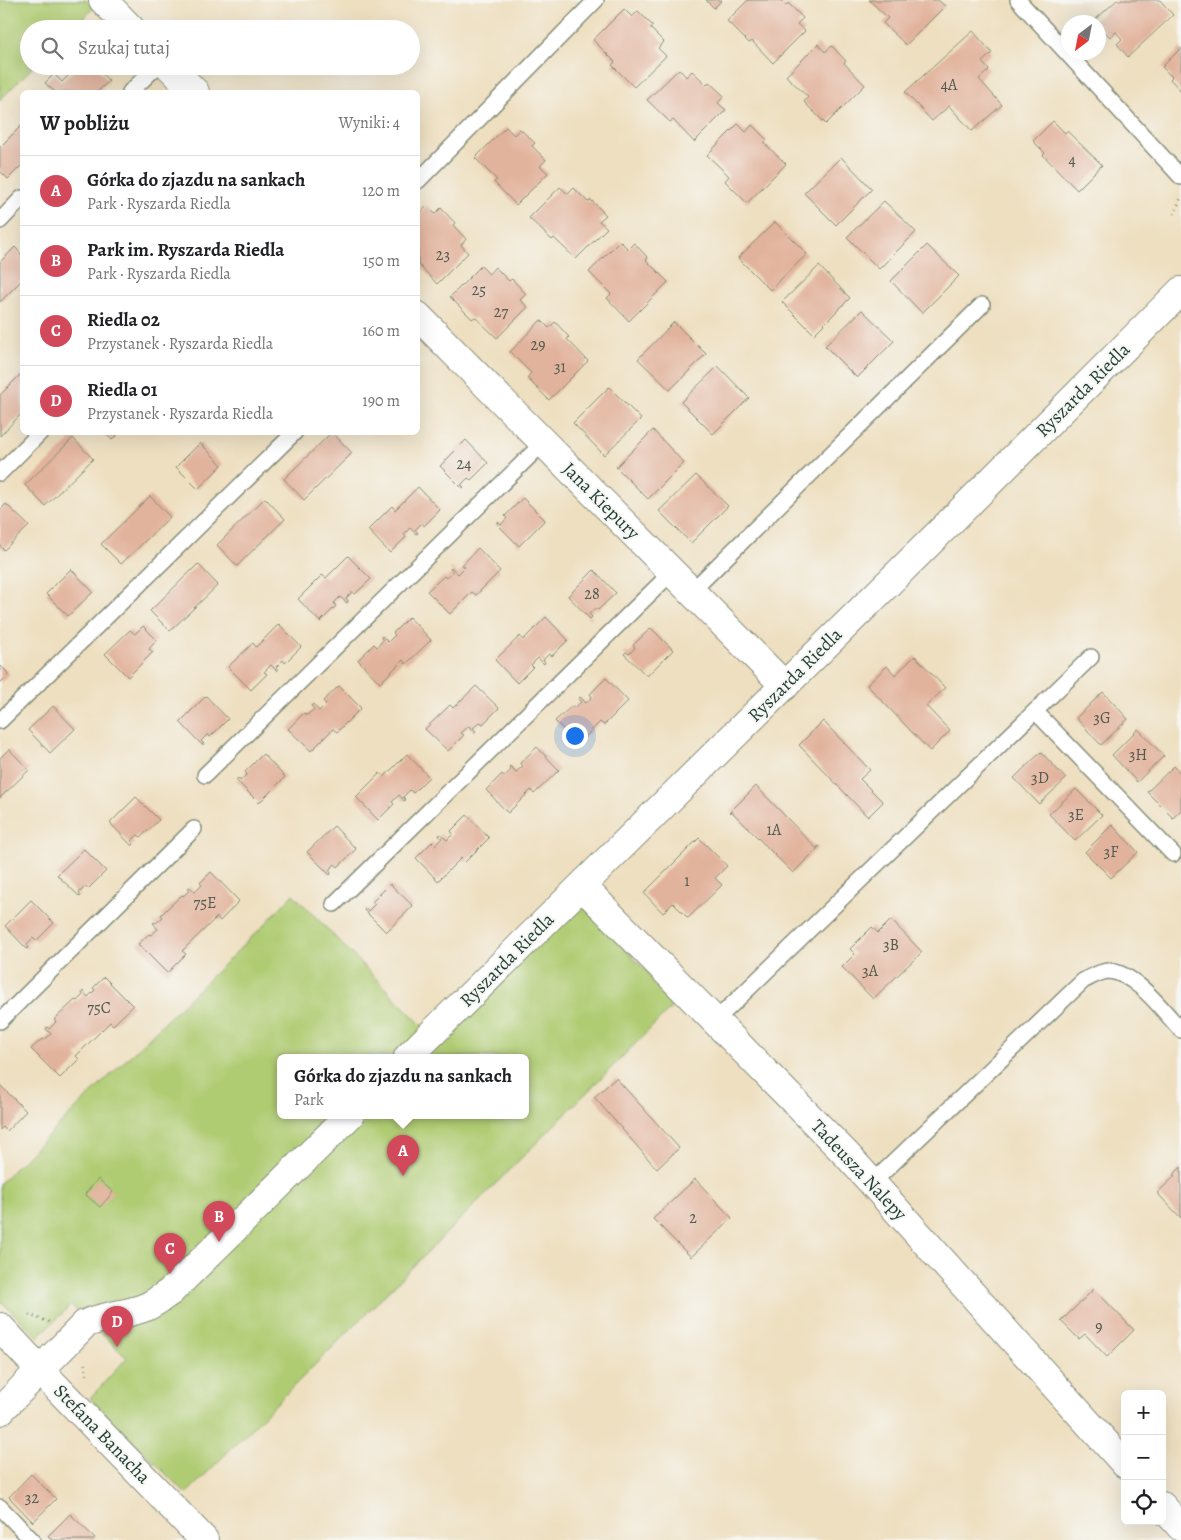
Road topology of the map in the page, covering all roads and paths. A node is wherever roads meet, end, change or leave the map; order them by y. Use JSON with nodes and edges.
{"nodes":[{"id":1,"x":103,"y":0,"type":"edge"},
{"id":2,"x":596,"y":0,"type":"edge"},
{"id":3,"x":1018,"y":0,"type":"edge"},
{"id":4,"x":122,"y":20,"type":"edge"},
{"id":5,"x":152,"y":75,"type":"edge"},
{"id":6,"x":173,"y":75,"type":"edge"},
{"id":7,"x":133,"y":90,"type":"edge"},
{"id":8,"x":192,"y":90,"type":"edge"},
{"id":9,"x":1181,"y":177,"type":"edge"},
{"id":10,"x":420,"y":179,"type":"edge"},
{"id":11,"x":1181,"y":197,"type":"edge"},
{"id":12,"x":20,"y":200,"type":"edge"},
{"id":13,"x":1174,"y":214,"type":"dead end"},
{"id":14,"x":0,"y":221,"type":"edge"},
{"id":15,"x":1181,"y":291,"type":"edge"},
{"id":16,"x":982,"y":305,"type":"dead end"},
{"id":17,"x":420,"y":318,"type":"edge"},
{"id":18,"x":38,"y":435,"type":"edge"},
{"id":19,"x":292,"y":435,"type":"edge"},
{"id":20,"x":543,"y":443,"type":"junction"},
{"id":21,"x":0,"y":473,"type":"edge"},
{"id":22,"x":672,"y":572,"type":"junction"},
{"id":23,"x":691,"y":592,"type":"junction"},
{"id":24,"x":1091,"y":657,"type":"dead end"},
{"id":25,"x":784,"y":686,"type":"junction"},
{"id":26,"x":1035,"y":711,"type":"junction"},
{"id":27,"x":0,"y":721,"type":"edge"},
{"id":28,"x":205,"y":775,"type":"dead end"},
{"id":29,"x":194,"y":829,"type":"dead end"},
{"id":30,"x":1173,"y":854,"type":"dead end"},
{"id":31,"x":582,"y":886,"type":"junction"},
{"id":32,"x":334,"y":904,"type":"dead end"},
{"id":33,"x":0,"y":1021,"type":"edge"},
{"id":34,"x":715,"y":1021,"type":"junction"},
{"id":35,"x":1181,"y":1030,"type":"edge"},
{"id":36,"x":411,"y":1054,"type":"edge"},
{"id":37,"x":346,"y":1119,"type":"edge"},
{"id":38,"x":872,"y":1183,"type":"junction"},
{"id":39,"x":0,"y":1327,"type":"edge"},
{"id":40,"x":40,"y":1370,"type":"junction"},
{"id":41,"x":0,"y":1412,"type":"edge"},
{"id":42,"x":1121,"y":1460,"type":"edge"},
{"id":43,"x":0,"y":1507,"type":"edge"},
{"id":44,"x":1166,"y":1510,"type":"edge"},
{"id":45,"x":1181,"y":1527,"type":"edge"},
{"id":46,"x":32,"y":1540,"type":"edge"},
{"id":47,"x":204,"y":1540,"type":"edge"}],
"edges":[{"from":1,"to":4,"type":"street"},
{"from":2,"to":10,"type":"lane"},
{"from":3,"to":9,"type":"lane"},
{"from":5,"to":7,"type":"lane"},
{"from":6,"to":8,"type":"street"},
{"from":11,"to":13,"type":"path"},
{"from":12,"to":14,"type":"lane"},
{"from":15,"to":25,"type":"street","name":"Ryszarda Riedla"},
{"from":16,"to":23,"type":"lane"},
{"from":17,"to":20,"type":"street","name":"Jana Kiepury"},
{"from":18,"to":21,"type":"lane"},
{"from":19,"to":27,"type":"lane"},
{"from":20,"to":22,"type":"street","name":"Jana Kiepury"},
{"from":20,"to":28,"type":"lane"},
{"from":22,"to":23,"type":"street","name":"Jana Kiepury"},
{"from":22,"to":32,"type":"lane"},
{"from":23,"to":25,"type":"street","name":"Jana Kiepury"},
{"from":24,"to":26,"type":"lane"},
{"from":25,"to":31,"type":"street","name":"Ryszarda Riedla"},
{"from":26,"to":30,"type":"lane"},
{"from":26,"to":34,"type":"lane"},
{"from":29,"to":33,"type":"lane"},
{"from":31,"to":34,"type":"street","name":"Tadeusza Nalepy"},
{"from":31,"to":36,"type":"street","name":"Ryszarda Riedla"},
{"from":34,"to":38,"type":"street","name":"Tadeusza Nalepy"},
{"from":35,"to":38,"type":"lane"},
{"from":37,"to":40,"type":"street"},
{"from":38,"to":42,"type":"street","name":"Tadeusza Nalepy"},
{"from":39,"to":40,"type":"street","name":"Stefana Banacha"},
{"from":40,"to":41,"type":"street"},
{"from":40,"to":47,"type":"street","name":"Stefana Banacha"},
{"from":43,"to":46,"type":"lane"},
{"from":44,"to":45,"type":"street"}]}
